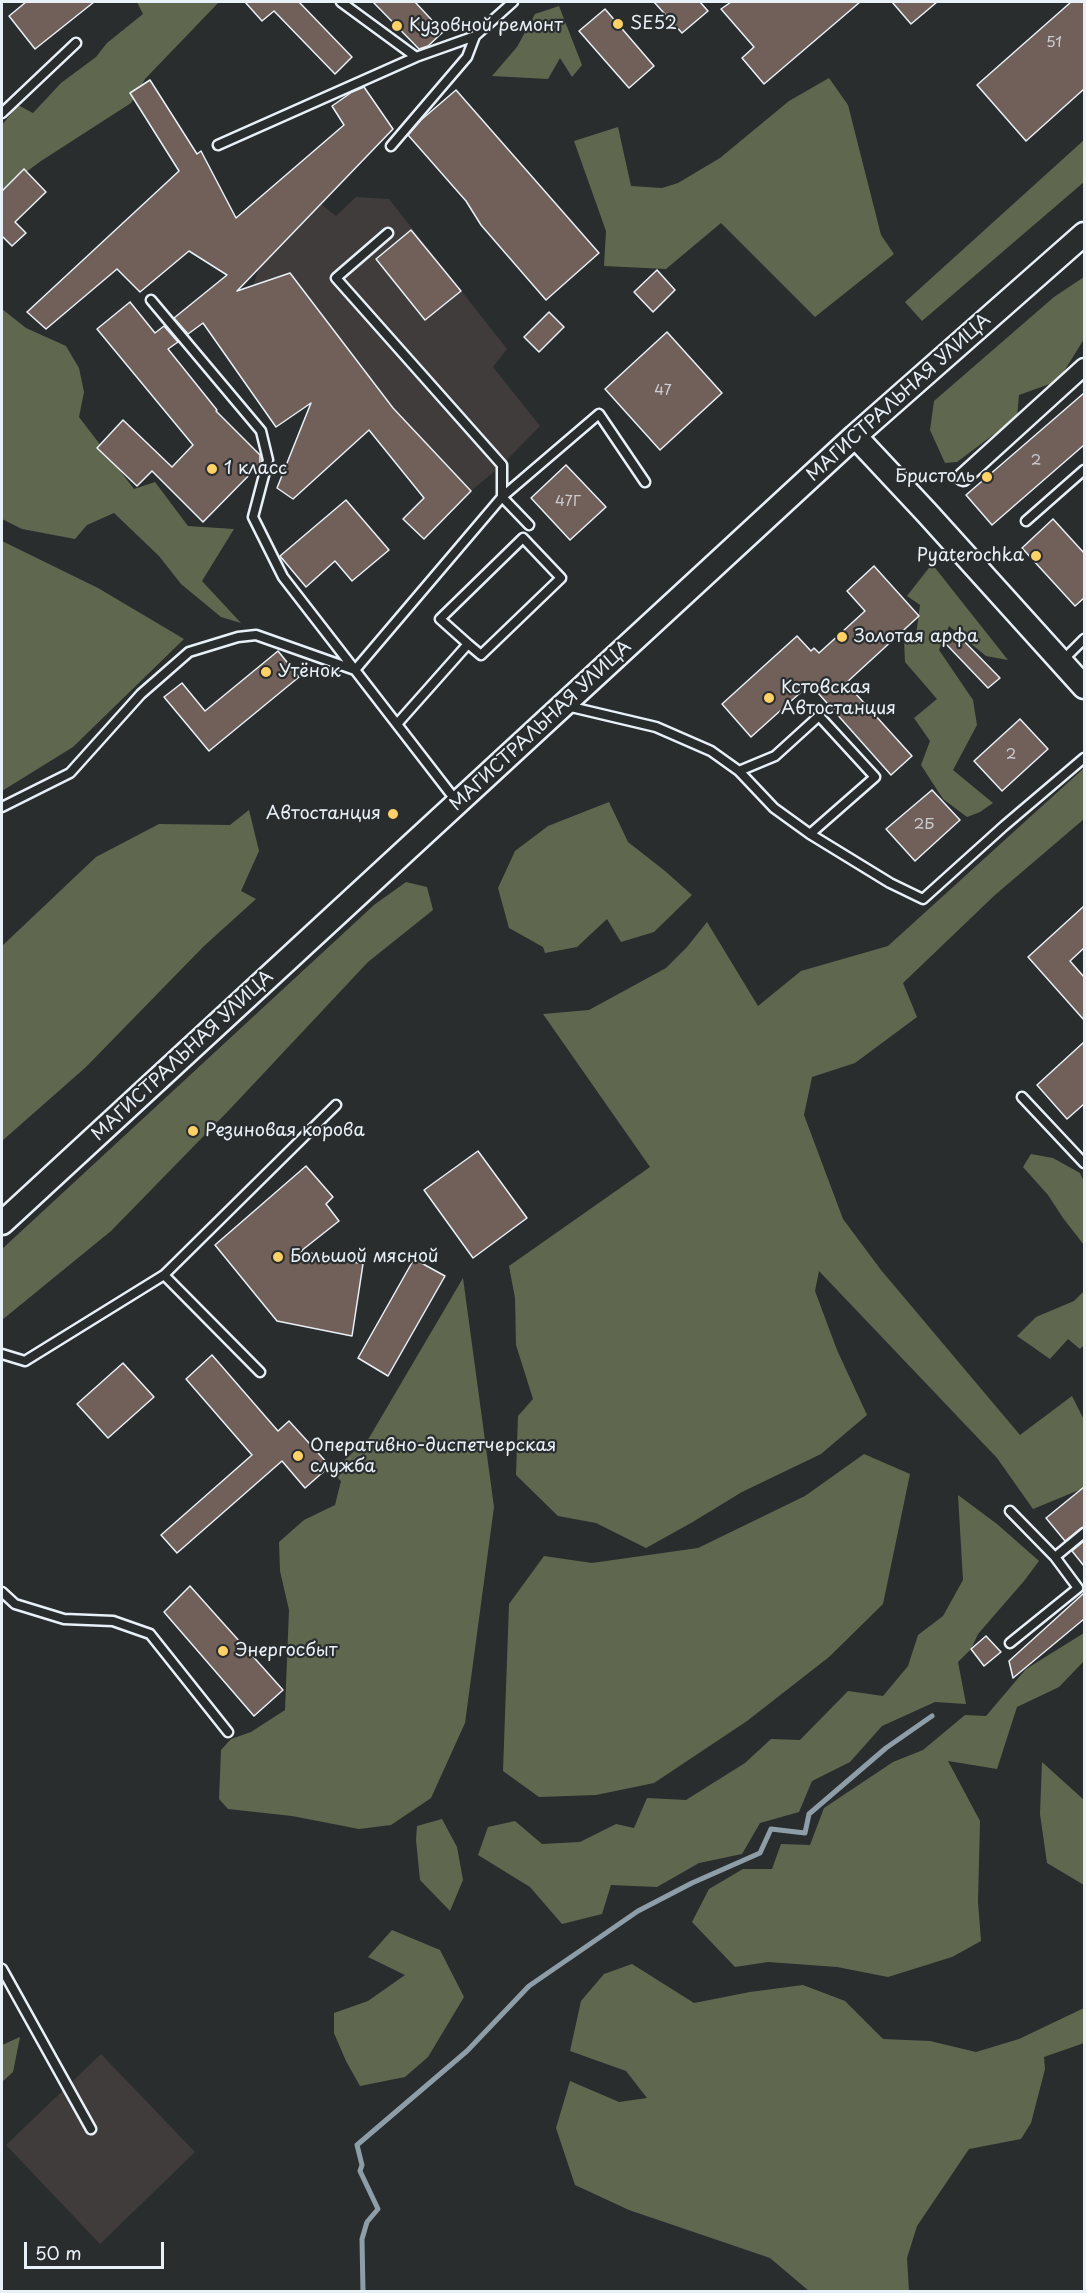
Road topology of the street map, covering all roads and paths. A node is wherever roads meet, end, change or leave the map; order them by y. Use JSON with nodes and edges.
{"nodes":[{"id":1,"x":341,"y":2,"type":"edge"},
{"id":2,"x":513,"y":2,"type":"edge"},
{"id":3,"x":475,"y":36,"type":"junction"},
{"id":4,"x":76,"y":43,"type":"dead end"},
{"id":5,"x":416,"y":57,"type":"junction"},
{"id":6,"x":2,"y":113,"type":"edge"},
{"id":7,"x":218,"y":145,"type":"dead end"},
{"id":8,"x":391,"y":146,"type":"dead end"},
{"id":9,"x":388,"y":233,"type":"dead end"},
{"id":10,"x":1084,"y":234,"type":"edge"},
{"id":11,"x":151,"y":300,"type":"dead end"},
{"id":12,"x":1084,"y":369,"type":"edge"},
{"id":13,"x":855,"y":436,"type":"junction"},
{"id":14,"x":1084,"y":470,"type":"edge"},
{"id":15,"x":963,"y":477,"type":"dead end"},
{"id":16,"x":645,"y":482,"type":"dead end"},
{"id":17,"x":502,"y":497,"type":"junction"},
{"id":18,"x":1026,"y":521,"type":"dead end"},
{"id":19,"x":529,"y":525,"type":"dead end"},
{"id":20,"x":1084,"y":639,"type":"edge"},
{"id":21,"x":468,"y":644,"type":"junction"},
{"id":22,"x":1061,"y":662,"type":"junction"},
{"id":23,"x":355,"y":670,"type":"junction"},
{"id":24,"x":1084,"y":687,"type":"edge"},
{"id":25,"x":564,"y":705,"type":"junction"},
{"id":26,"x":397,"y":724,"type":"junction"},
{"id":27,"x":1084,"y":758,"type":"edge"},
{"id":28,"x":739,"y":771,"type":"junction"},
{"id":29,"x":458,"y":803,"type":"junction"},
{"id":30,"x":2,"y":807,"type":"edge"},
{"id":31,"x":810,"y":834,"type":"junction"},
{"id":32,"x":1022,"y":1097,"type":"dead end"},
{"id":33,"x":336,"y":1105,"type":"dead end"},
{"id":34,"x":1084,"y":1163,"type":"edge"},
{"id":35,"x":2,"y":1223,"type":"edge"},
{"id":36,"x":164,"y":1275,"type":"junction"},
{"id":37,"x":2,"y":1353,"type":"edge"},
{"id":38,"x":260,"y":1372,"type":"dead end"},
{"id":39,"x":1010,"y":1510,"type":"dead end"},
{"id":40,"x":1084,"y":1533,"type":"edge"},
{"id":41,"x":1055,"y":1557,"type":"junction"},
{"id":42,"x":2,"y":1592,"type":"edge"},
{"id":43,"x":1010,"y":1643,"type":"dead end"},
{"id":44,"x":228,"y":1732,"type":"dead end"},
{"id":45,"x":2,"y":1969,"type":"edge"},
{"id":46,"x":91,"y":2129,"type":"dead end"}],
"edges":[{"from":1,"to":5,"type":"lane"},
{"from":2,"to":3,"type":"lane"},
{"from":3,"to":5,"type":"lane"},
{"from":3,"to":8,"type":"lane"},
{"from":4,"to":6,"type":"lane"},
{"from":5,"to":7,"type":"lane"},
{"from":9,"to":17,"type":"lane"},
{"from":10,"to":13,"type":"main road","name":"МАГИСТРАЛЬНАЯ УЛИЦА"},
{"from":11,"to":23,"type":"lane"},
{"from":12,"to":15,"type":"street"},
{"from":13,"to":22,"type":"main road"},
{"from":13,"to":25,"type":"main road","name":"МАГИСТРАЛЬНАЯ УЛИЦА"},
{"from":14,"to":18,"type":"lane"},
{"from":16,"to":17,"type":"lane"},
{"from":17,"to":19,"type":"lane"},
{"from":17,"to":23,"type":"lane"},
{"from":20,"to":22,"type":"lane"},
{"from":21,"to":21,"type":"lane"},
{"from":21,"to":26,"type":"lane"},
{"from":22,"to":24,"type":"main road"},
{"from":23,"to":26,"type":"lane"},
{"from":23,"to":30,"type":"lane"},
{"from":25,"to":28,"type":"lane"},
{"from":25,"to":29,"type":"main road","name":"МАГИСТРАЛЬНАЯ УЛИЦА"},
{"from":26,"to":29,"type":"lane"},
{"from":27,"to":31,"type":"lane"},
{"from":28,"to":31,"type":"lane"},
{"from":28,"to":31,"type":"lane"},
{"from":29,"to":35,"type":"main road","name":"МАГИСТРАЛЬНАЯ УЛИЦА"},
{"from":32,"to":34,"type":"lane"},
{"from":33,"to":36,"type":"lane"},
{"from":36,"to":37,"type":"lane"},
{"from":36,"to":38,"type":"lane"},
{"from":39,"to":41,"type":"lane"},
{"from":40,"to":41,"type":"lane"},
{"from":41,"to":43,"type":"lane"},
{"from":42,"to":44,"type":"lane"},
{"from":45,"to":46,"type":"lane"}]}
